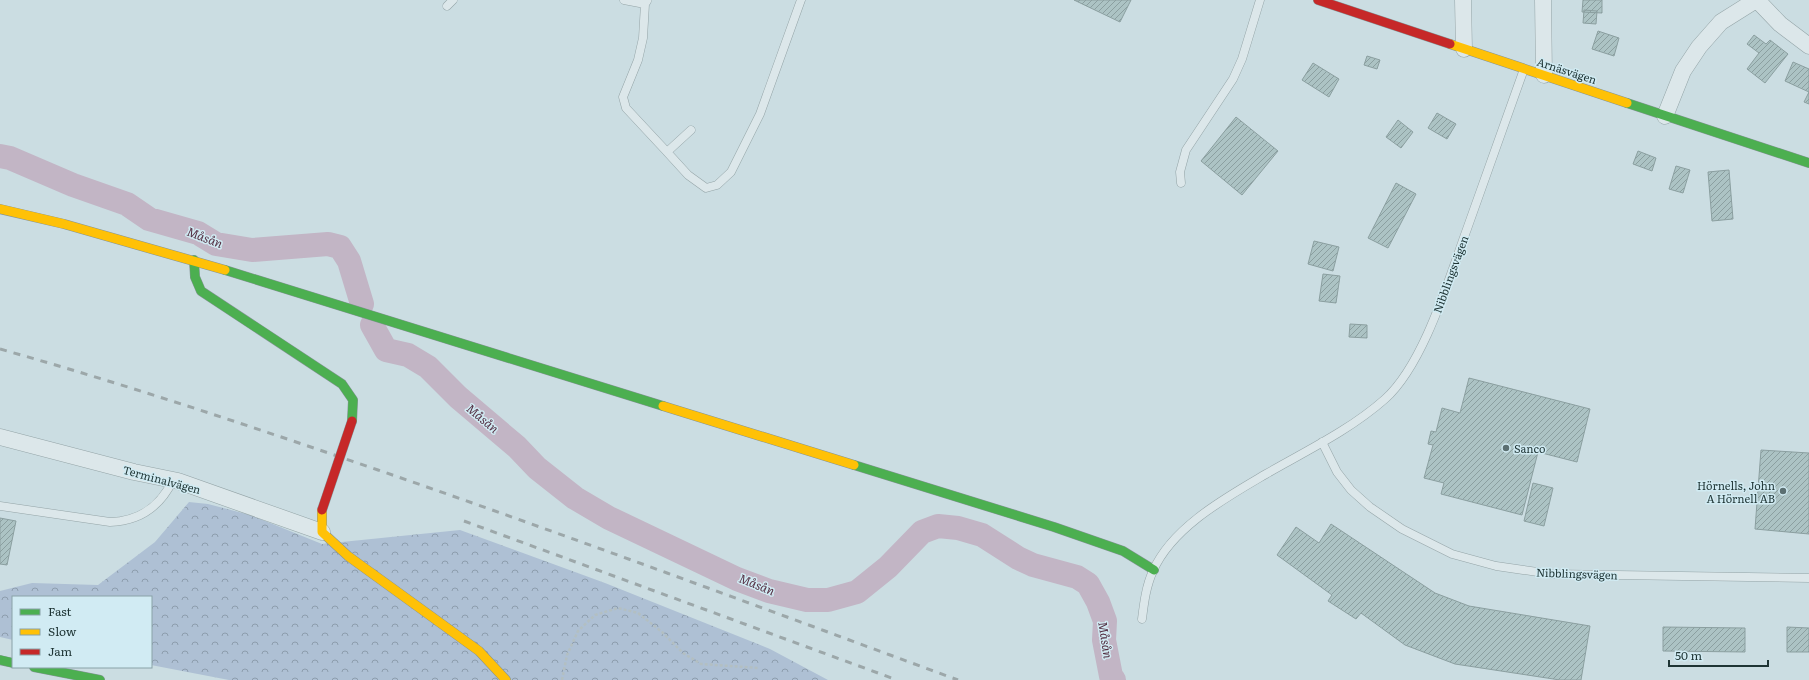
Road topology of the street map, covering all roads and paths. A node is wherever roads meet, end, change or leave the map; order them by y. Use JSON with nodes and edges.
{"nodes":[{"id":1,"x":624,"y":0,"type":"edge"},
{"id":2,"x":801,"y":0,"type":"edge"},
{"id":3,"x":1260,"y":0,"type":"edge"},
{"id":4,"x":1318,"y":0,"type":"edge"},
{"id":5,"x":1463,"y":0,"type":"edge"},
{"id":6,"x":1544,"y":0,"type":"edge"},
{"id":7,"x":1756,"y":0,"type":"edge"},
{"id":8,"x":646,"y":2,"type":"edge"},
{"id":9,"x":1809,"y":46,"type":"edge"},
{"id":10,"x":1464,"y":49,"type":"junction"},
{"id":11,"x":1524,"y":69,"type":"junction"},
{"id":12,"x":1544,"y":75,"type":"junction"},
{"id":13,"x":1665,"y":116,"type":"junction"},
{"id":14,"x":691,"y":130,"type":"dead end"},
{"id":15,"x":667,"y":152,"type":"junction"},
{"id":16,"x":1809,"y":163,"type":"edge"},
{"id":17,"x":1181,"y":183,"type":"dead end"},
{"id":18,"x":0,"y":209,"type":"edge"},
{"id":19,"x":194,"y":260,"type":"junction"},
{"id":20,"x":0,"y":437,"type":"edge"},
{"id":21,"x":1322,"y":442,"type":"junction"},
{"id":22,"x":173,"y":480,"type":"junction"},
{"id":23,"x":0,"y":506,"type":"edge"},
{"id":24,"x":322,"y":532,"type":"junction"},
{"id":25,"x":1154,"y":570,"type":"junction"},
{"id":26,"x":1809,"y":578,"type":"edge"},
{"id":27,"x":1142,"y":619,"type":"dead end"},
{"id":28,"x":0,"y":660,"type":"edge"},
{"id":29,"x":12,"y":663,"type":"edge"},
{"id":30,"x":39,"y":668,"type":"edge"},
{"id":31,"x":759,"y":668,"type":"dead end"},
{"id":32,"x":100,"y":680,"type":"edge"},
{"id":33,"x":506,"y":680,"type":"edge"},
{"id":34,"x":562,"y":680,"type":"edge"}],
"edges":[{"from":1,"to":8,"type":"lane"},
{"from":2,"to":15,"type":"lane"},
{"from":3,"to":17,"type":"lane"},
{"from":4,"to":10,"type":"main road","name":"Arnäsvägen"},
{"from":5,"to":10,"type":"street"},
{"from":6,"to":12,"type":"street"},
{"from":7,"to":9,"type":"street"},
{"from":7,"to":13,"type":"street"},
{"from":8,"to":15,"type":"lane"},
{"from":10,"to":11,"type":"main road","name":"Arnäsvägen"},
{"from":11,"to":12,"type":"main road","name":"Arnäsvägen"},
{"from":11,"to":21,"type":"lane","name":"Nibblingsvägen"},
{"from":12,"to":13,"type":"main road","name":"Arnäsvägen"},
{"from":13,"to":16,"type":"main road","name":"Arnäsvägen"},
{"from":14,"to":15,"type":"lane"},
{"from":18,"to":19,"type":"main road"},
{"from":19,"to":24,"type":"main road","bridge":true},
{"from":19,"to":25,"type":"main road"},
{"from":20,"to":22,"type":"street","name":"Terminalvägen"},
{"from":21,"to":25,"type":"lane","name":"Nibblingsvägen"},
{"from":21,"to":26,"type":"lane","name":"Nibblingsvägen"},
{"from":22,"to":23,"type":"lane"},
{"from":22,"to":24,"type":"street","name":"Terminalvägen"},
{"from":24,"to":33,"type":"main road"},
{"from":25,"to":27,"type":"lane","name":"Nibblingsvägen"},
{"from":28,"to":29,"type":"main road"},
{"from":30,"to":32,"type":"main road"},
{"from":31,"to":34,"type":"path"}]}
